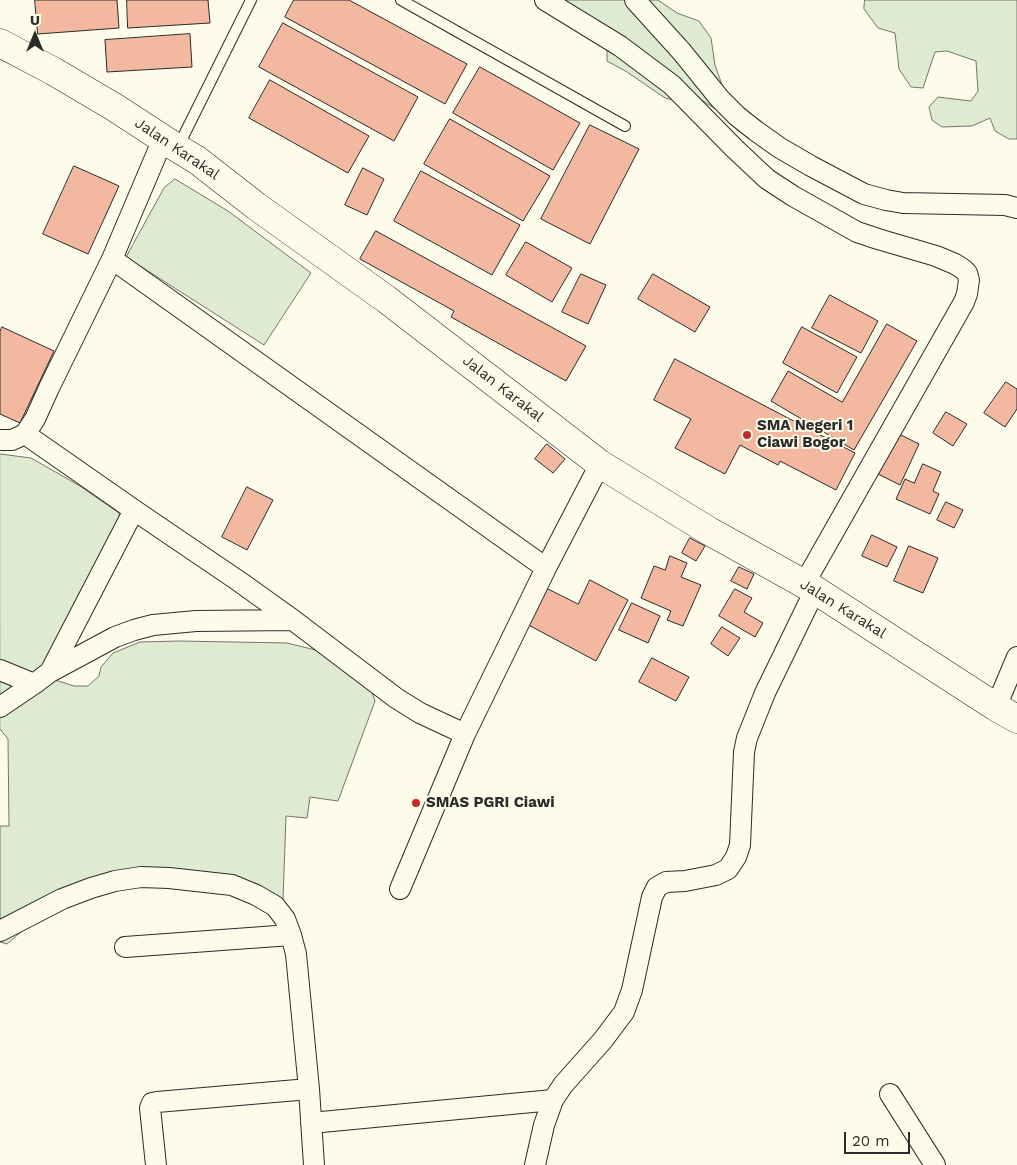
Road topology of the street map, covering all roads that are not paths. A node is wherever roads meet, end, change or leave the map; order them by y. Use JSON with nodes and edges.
{"nodes":[{"id":1,"x":251,"y":0,"type":"edge"},
{"id":2,"x":401,"y":0,"type":"edge"},
{"id":3,"x":545,"y":0,"type":"edge"},
{"id":4,"x":635,"y":0,"type":"edge"},
{"id":5,"x":0,"y":43,"type":"edge"},
{"id":6,"x":625,"y":126,"type":"dead end"},
{"id":7,"x":170,"y":144,"type":"junction"},
{"id":8,"x":1017,"y":208,"type":"edge"},
{"id":9,"x":112,"y":259,"type":"junction"},
{"id":10,"x":25,"y":434,"type":"junction"},
{"id":11,"x":0,"y":440,"type":"edge"},
{"id":12,"x":600,"y":464,"type":"junction"},
{"id":13,"x":134,"y":510,"type":"junction"},
{"id":14,"x":546,"y":568,"type":"junction"},
{"id":15,"x":809,"y":587,"type":"junction"},
{"id":16,"x":293,"y":620,"type":"junction"},
{"id":17,"x":1017,"y":657,"type":"edge"},
{"id":18,"x":0,"y":670,"type":"edge"},
{"id":19,"x":50,"y":672,"type":"junction"},
{"id":20,"x":34,"y":684,"type":"junction"},
{"id":21,"x":0,"y":707,"type":"edge"},
{"id":22,"x":1007,"y":713,"type":"edge"},
{"id":23,"x":465,"y":734,"type":"junction"},
{"id":24,"x":400,"y":890,"type":"dead end"},
{"id":25,"x":0,"y":931,"type":"edge"},
{"id":26,"x":291,"y":935,"type":"junction"},
{"id":27,"x":125,"y":947,"type":"dead end"},
{"id":28,"x":309,"y":1089,"type":"junction"},
{"id":29,"x":890,"y":1094,"type":"dead end"},
{"id":30,"x":553,"y":1100,"type":"junction"},
{"id":31,"x":312,"y":1123,"type":"junction"},
{"id":32,"x":156,"y":1165,"type":"edge"},
{"id":33,"x":314,"y":1165,"type":"edge"},
{"id":34,"x":535,"y":1165,"type":"edge"},
{"id":35,"x":935,"y":1165,"type":"edge"}],
"edges":[{"from":1,"to":7,"type":"lane"},
{"from":2,"to":6,"type":"lane"},
{"from":3,"to":15,"type":"street"},
{"from":4,"to":8,"type":"street"},
{"from":5,"to":7,"type":"main road","name":"Jalan Karakal"},
{"from":7,"to":9,"type":"street"},
{"from":7,"to":12,"type":"main road","name":"Jalan Karakal"},
{"from":9,"to":10,"type":"street"},
{"from":9,"to":14,"type":"street"},
{"from":10,"to":11,"type":"street"},
{"from":10,"to":13,"type":"street"},
{"from":12,"to":14,"type":"street"},
{"from":12,"to":15,"type":"main road","name":"Jalan Karakal"},
{"from":13,"to":16,"type":"street"},
{"from":13,"to":19,"type":"street"},
{"from":14,"to":23,"type":"street"},
{"from":15,"to":22,"type":"main road","name":"Jalan Karakal"},
{"from":15,"to":30,"type":"street"},
{"from":16,"to":19,"type":"street"},
{"from":16,"to":23,"type":"street"},
{"from":17,"to":22,"type":"street"},
{"from":18,"to":20,"type":"street"},
{"from":19,"to":20,"type":"street"},
{"from":20,"to":21,"type":"street"},
{"from":23,"to":24,"type":"street"},
{"from":25,"to":26,"type":"street"},
{"from":26,"to":27,"type":"street"},
{"from":26,"to":28,"type":"street"},
{"from":28,"to":31,"type":"street"},
{"from":28,"to":32,"type":"street"},
{"from":29,"to":35,"type":"street"},
{"from":30,"to":31,"type":"street"},
{"from":30,"to":34,"type":"street"},
{"from":31,"to":33,"type":"street"}]}
